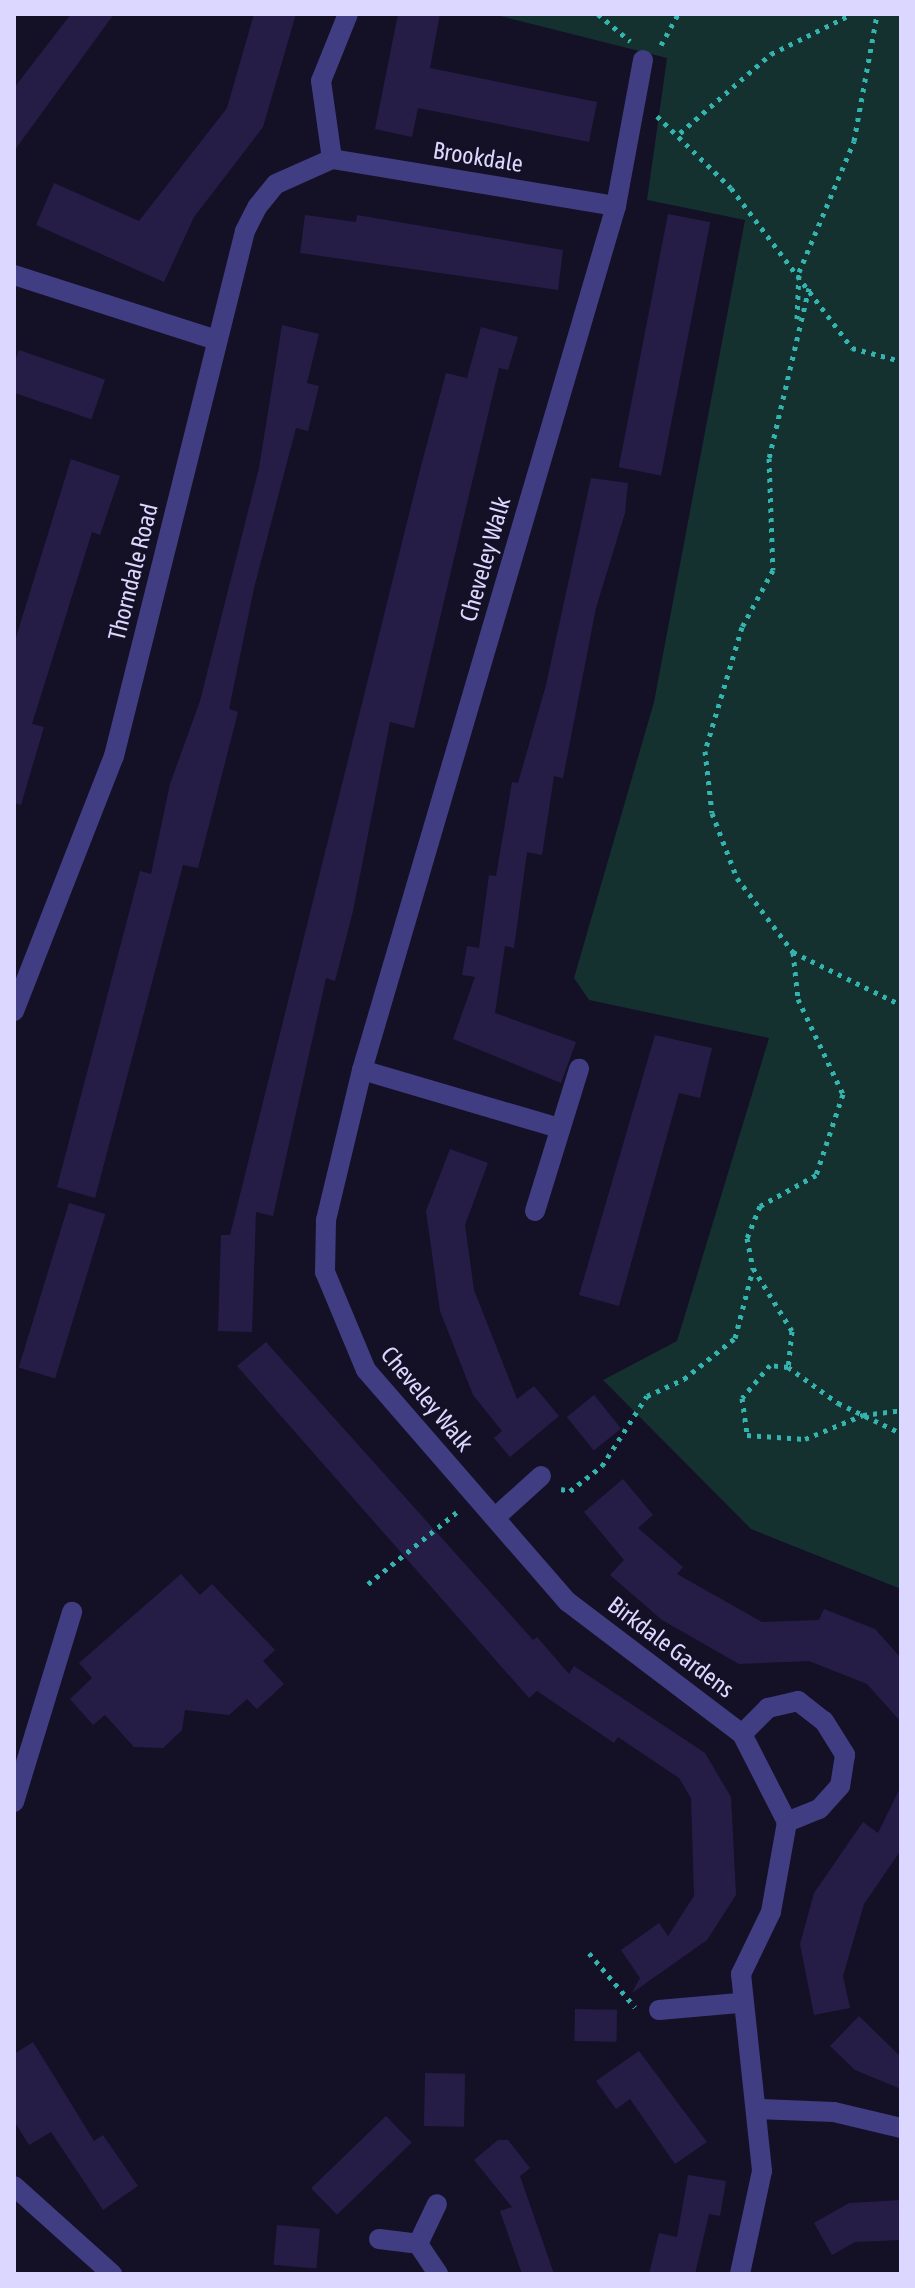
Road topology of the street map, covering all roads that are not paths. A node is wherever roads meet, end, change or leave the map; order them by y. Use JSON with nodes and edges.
{"nodes":[{"id":1,"x":348,"y":14,"type":"edge"},
{"id":2,"x":643,"y":60,"type":"road end"},
{"id":3,"x":332,"y":159,"type":"junction"},
{"id":4,"x":616,"y":206,"type":"junction"},
{"id":5,"x":14,"y":275,"type":"edge"},
{"id":6,"x":217,"y":340,"type":"junction"},
{"id":7,"x":14,"y":1011,"type":"edge"},
{"id":8,"x":579,"y":1069,"type":"dead end"},
{"id":9,"x":362,"y":1070,"type":"junction"},
{"id":10,"x":559,"y":1128,"type":"junction"},
{"id":11,"x":535,"y":1211,"type":"dead end"},
{"id":12,"x":541,"y":1476,"type":"road end"},
{"id":13,"x":498,"y":1515,"type":"junction"},
{"id":14,"x":568,"y":1602,"type":"joint"},
{"id":15,"x":72,"y":1612,"type":"dead end"},
{"id":16,"x":742,"y":1734,"type":"junction"},
{"id":17,"x":14,"y":1802,"type":"edge"},
{"id":18,"x":787,"y":1822,"type":"junction"},
{"id":19,"x":739,"y":2003,"type":"junction"},
{"id":20,"x":659,"y":2010,"type":"road end"},
{"id":21,"x":759,"y":2109,"type":"junction"},
{"id":22,"x":901,"y":2128,"type":"edge"},
{"id":23,"x":14,"y":2186,"type":"edge"},
{"id":24,"x":437,"y":2204,"type":"dead end"},
{"id":25,"x":379,"y":2239,"type":"dead end"},
{"id":26,"x":418,"y":2244,"type":"junction"},
{"id":27,"x":112,"y":2274,"type":"edge"},
{"id":28,"x":438,"y":2274,"type":"edge"},
{"id":29,"x":740,"y":2274,"type":"edge"}],
"edges":[{"from":1,"to":3,"type":"street"},
{"from":2,"to":4,"type":"street","name":"Cheveley Walk"},
{"from":3,"to":4,"type":"street","name":"Brookdale"},
{"from":3,"to":6,"type":"street"},
{"from":4,"to":9,"type":"street","name":"Cheveley Walk"},
{"from":5,"to":6,"type":"street"},
{"from":6,"to":7,"type":"street","name":"Thorndale Road"},
{"from":8,"to":10,"type":"street"},
{"from":9,"to":10,"type":"street"},
{"from":9,"to":13,"type":"street","name":"Cheveley Walk"},
{"from":10,"to":11,"type":"street"},
{"from":12,"to":13,"type":"street"},
{"from":13,"to":14,"type":"street","name":"Cheveley Walk"},
{"from":14,"to":16,"type":"street","name":"Birkdale Gardens"},
{"from":15,"to":17,"type":"street"},
{"from":16,"to":18,"type":"street","name":"Birkdale Gardens"},
{"from":16,"to":18,"type":"street","name":"Birkdale Gardens"},
{"from":18,"to":19,"type":"street"},
{"from":19,"to":20,"type":"street"},
{"from":19,"to":21,"type":"street"},
{"from":21,"to":22,"type":"street"},
{"from":21,"to":29,"type":"street"},
{"from":23,"to":27,"type":"street"},
{"from":24,"to":26,"type":"street"},
{"from":25,"to":26,"type":"street"},
{"from":26,"to":28,"type":"street"}]}
